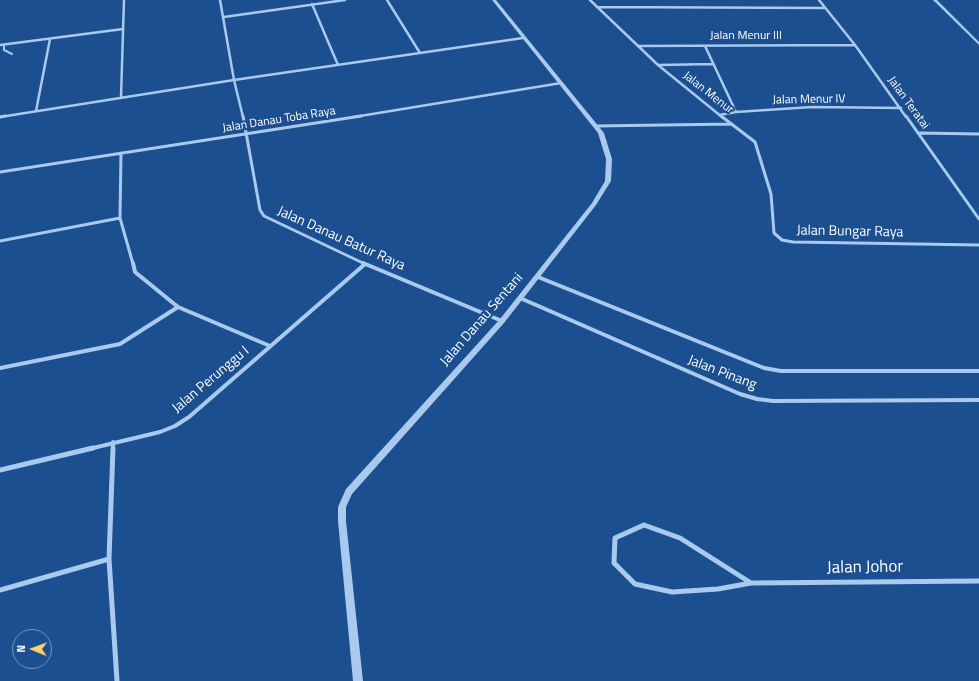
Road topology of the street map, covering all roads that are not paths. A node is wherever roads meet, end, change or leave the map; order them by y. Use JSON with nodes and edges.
{"nodes":[{"id":1,"x":124,"y":0,"type":"edge"},
{"id":2,"x":220,"y":0,"type":"edge"},
{"id":3,"x":345,"y":0,"type":"edge"},
{"id":4,"x":387,"y":0,"type":"edge"},
{"id":5,"x":494,"y":0,"type":"edge"},
{"id":6,"x":590,"y":0,"type":"edge"},
{"id":7,"x":819,"y":0,"type":"edge"},
{"id":8,"x":935,"y":0,"type":"edge"},
{"id":9,"x":312,"y":4,"type":"junction"},
{"id":10,"x":597,"y":7,"type":"junction"},
{"id":11,"x":824,"y":8,"type":"junction"},
{"id":12,"x":224,"y":17,"type":"junction"},
{"id":13,"x":123,"y":29,"type":"junction"},
{"id":14,"x":523,"y":38,"type":"junction"},
{"id":15,"x":50,"y":39,"type":"junction"},
{"id":16,"x":979,"y":44,"type":"edge"},
{"id":17,"x":0,"y":45,"type":"edge"},
{"id":18,"x":855,"y":45,"type":"junction"},
{"id":19,"x":4,"y":46,"type":"junction"},
{"id":20,"x":637,"y":46,"type":"junction"},
{"id":21,"x":705,"y":46,"type":"junction"},
{"id":22,"x":420,"y":53,"type":"junction"},
{"id":23,"x":12,"y":54,"type":"dead end"},
{"id":24,"x":713,"y":64,"type":"junction"},
{"id":25,"x":338,"y":65,"type":"junction"},
{"id":26,"x":658,"y":65,"type":"junction"},
{"id":27,"x":234,"y":80,"type":"junction"},
{"id":28,"x":561,"y":82,"type":"junction"},
{"id":29,"x":121,"y":97,"type":"junction"},
{"id":30,"x":901,"y":108,"type":"junction"},
{"id":31,"x":36,"y":111,"type":"junction"},
{"id":32,"x":736,"y":112,"type":"junction"},
{"id":33,"x":719,"y":115,"type":"junction"},
{"id":34,"x":0,"y":117,"type":"edge"},
{"id":35,"x":733,"y":124,"type":"junction"},
{"id":36,"x":596,"y":126,"type":"junction"},
{"id":37,"x":920,"y":133,"type":"junction"},
{"id":38,"x":979,"y":134,"type":"edge"},
{"id":39,"x":247,"y":135,"type":"junction"},
{"id":40,"x":122,"y":153,"type":"junction"},
{"id":41,"x":0,"y":172,"type":"edge"},
{"id":42,"x":120,"y":218,"type":"junction"},
{"id":43,"x":979,"y":219,"type":"edge"},
{"id":44,"x":0,"y":241,"type":"edge"},
{"id":45,"x":979,"y":245,"type":"edge"},
{"id":46,"x":365,"y":264,"type":"junction"},
{"id":47,"x":538,"y":277,"type":"junction"},
{"id":48,"x":520,"y":298,"type":"junction"},
{"id":49,"x":178,"y":307,"type":"junction"},
{"id":50,"x":502,"y":321,"type":"junction"},
{"id":51,"x":270,"y":346,"type":"junction"},
{"id":52,"x":0,"y":368,"type":"edge"},
{"id":53,"x":979,"y":371,"type":"edge"},
{"id":54,"x":979,"y":400,"type":"edge"},
{"id":55,"x":113,"y":442,"type":"junction"},
{"id":56,"x":0,"y":470,"type":"edge"},
{"id":57,"x":109,"y":558,"type":"junction"},
{"id":58,"x":979,"y":581,"type":"edge"},
{"id":59,"x":751,"y":583,"type":"junction"},
{"id":60,"x":0,"y":590,"type":"edge"},
{"id":61,"x":117,"y":681,"type":"edge"},
{"id":62,"x":358,"y":681,"type":"edge"}],
"edges":[{"from":1,"to":13,"type":"street"},
{"from":2,"to":12,"type":"street","name":"Jalan Danau Batur Raya"},
{"from":3,"to":9,"type":"street"},
{"from":4,"to":22,"type":"street"},
{"from":5,"to":14,"type":"street","name":"Jalan Danau Sentani"},
{"from":6,"to":10,"type":"street","name":"Jalan Menur"},
{"from":7,"to":11,"type":"street","name":"Jalan Teratai"},
{"from":8,"to":16,"type":"street"},
{"from":9,"to":12,"type":"street"},
{"from":9,"to":25,"type":"street"},
{"from":10,"to":11,"type":"street"},
{"from":10,"to":20,"type":"street","name":"Jalan Menur"},
{"from":11,"to":18,"type":"street","name":"Jalan Teratai"},
{"from":12,"to":27,"type":"street","name":"Jalan Danau Batur Raya"},
{"from":13,"to":15,"type":"street"},
{"from":13,"to":29,"type":"street"},
{"from":14,"to":22,"type":"street"},
{"from":14,"to":28,"type":"street","name":"Jalan Danau Sentani"},
{"from":15,"to":19,"type":"street"},
{"from":15,"to":31,"type":"street"},
{"from":17,"to":19,"type":"street"},
{"from":18,"to":21,"type":"street","name":"Jalan Menur III"},
{"from":18,"to":30,"type":"street","name":"Jalan Teratai"},
{"from":19,"to":23,"type":"lane"},
{"from":20,"to":21,"type":"street","name":"Jalan Menur III"},
{"from":20,"to":26,"type":"street","name":"Jalan Menur"},
{"from":21,"to":24,"type":"street"},
{"from":22,"to":25,"type":"street"},
{"from":24,"to":26,"type":"street"},
{"from":24,"to":32,"type":"street"},
{"from":25,"to":27,"type":"street"},
{"from":26,"to":33,"type":"street","name":"Jalan Menur"},
{"from":27,"to":29,"type":"street"},
{"from":27,"to":39,"type":"street","name":"Jalan Danau Batur Raya"},
{"from":28,"to":36,"type":"street","name":"Jalan Danau Sentani"},
{"from":28,"to":39,"type":"street","name":"Jalan Danau Toba Raya"},
{"from":29,"to":31,"type":"street"},
{"from":30,"to":32,"type":"street","name":"Jalan Menur IV"},
{"from":30,"to":37,"type":"street","name":"Jalan Teratai"},
{"from":31,"to":34,"type":"street"},
{"from":32,"to":33,"type":"street","name":"Jalan Menur IV"},
{"from":33,"to":35,"type":"street","name":"Jalan Menur"},
{"from":35,"to":36,"type":"street","name":"Jalan Menur"},
{"from":35,"to":45,"type":"street","name":"Jalan Bungar Raya"},
{"from":36,"to":47,"type":"street","name":"Jalan Danau Sentani"},
{"from":37,"to":38,"type":"street"},
{"from":37,"to":43,"type":"street","name":"Jalan Teratai"},
{"from":39,"to":40,"type":"street","name":"Jalan Danau Toba Raya"},
{"from":39,"to":46,"type":"street","name":"Jalan Danau Batur Raya"},
{"from":40,"to":41,"type":"street","name":"Jalan Danau Toba Raya"},
{"from":40,"to":42,"type":"street"},
{"from":42,"to":44,"type":"street"},
{"from":42,"to":49,"type":"street"},
{"from":46,"to":50,"type":"street","name":"Jalan Danau Batur Raya"},
{"from":46,"to":51,"type":"street","name":"Jalan Perunggu I"},
{"from":47,"to":48,"type":"street","name":"Jalan Danau Sentani"},
{"from":47,"to":53,"type":"street","name":"Jalan Pinang"},
{"from":48,"to":50,"type":"street","name":"Jalan Danau Sentani"},
{"from":48,"to":54,"type":"street","name":"Jalan Pinang"},
{"from":49,"to":51,"type":"street"},
{"from":49,"to":52,"type":"street"},
{"from":50,"to":62,"type":"street","name":"Jalan Danau Sentani"},
{"from":51,"to":55,"type":"street","name":"Jalan Perunggu I"},
{"from":55,"to":56,"type":"street","name":"Jalan Perunggu I"},
{"from":55,"to":57,"type":"street"},
{"from":57,"to":60,"type":"street"},
{"from":57,"to":61,"type":"street"},
{"from":58,"to":59,"type":"street","name":"Jalan Johor"},
{"from":59,"to":59,"type":"street","name":"Jalan Johor"}]}
